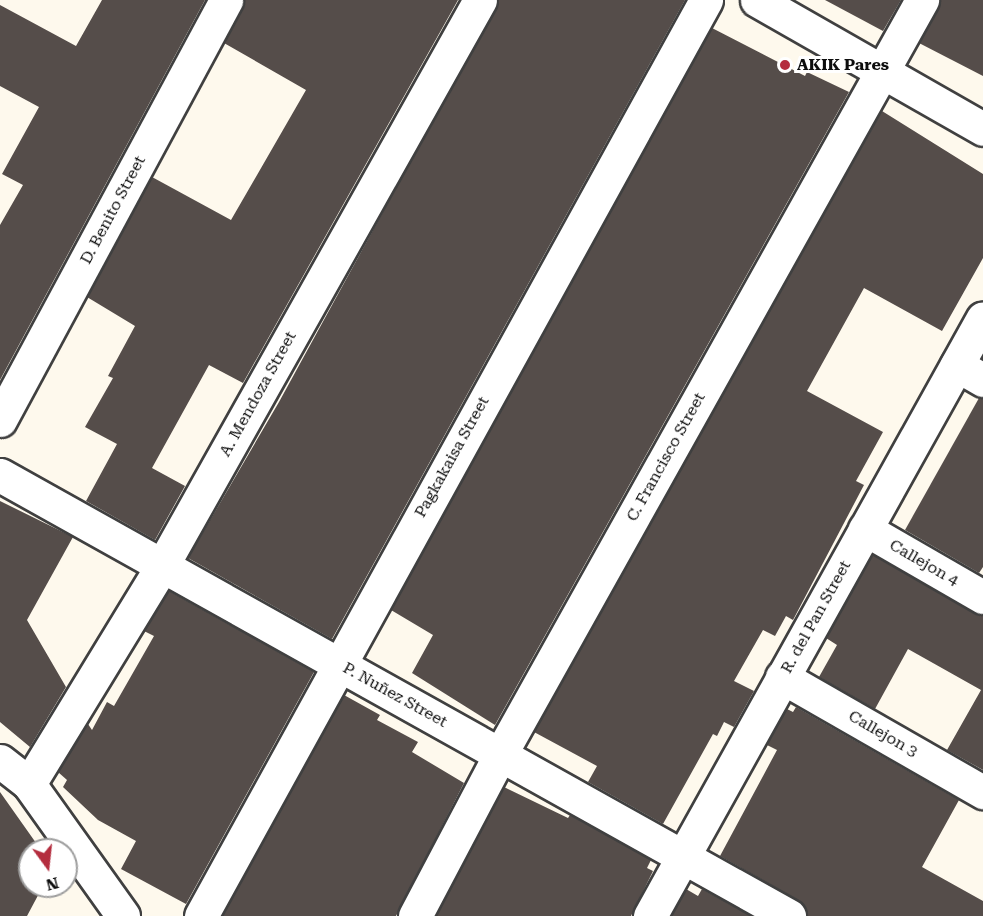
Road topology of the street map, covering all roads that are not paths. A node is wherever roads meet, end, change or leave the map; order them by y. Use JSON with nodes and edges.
{"nodes":[{"id":1,"x":226,"y":0,"type":"edge"},
{"id":2,"x":480,"y":0,"type":"edge"},
{"id":3,"x":706,"y":0,"type":"edge"},
{"id":4,"x":757,"y":0,"type":"edge"},
{"id":5,"x":922,"y":0,"type":"edge"},
{"id":6,"x":882,"y":72,"type":"junction"},
{"id":7,"x":983,"y":129,"type":"edge"},
{"id":8,"x":983,"y":318,"type":"edge"},
{"id":9,"x":970,"y":373,"type":"edge"},
{"id":10,"x":0,"y":420,"type":"edge"},
{"id":11,"x":0,"y":474,"type":"edge"},
{"id":12,"x":865,"y":529,"type":"junction"},
{"id":13,"x":162,"y":566,"type":"junction"},
{"id":14,"x":983,"y":597,"type":"edge"},
{"id":15,"x":338,"y":663,"type":"junction"},
{"id":16,"x":782,"y":677,"type":"junction"},
{"id":17,"x":501,"y":753,"type":"junction"},
{"id":18,"x":0,"y":761,"type":"edge"},
{"id":19,"x":29,"y":784,"type":"junction"},
{"id":20,"x":983,"y":792,"type":"edge"},
{"id":21,"x":684,"y":855,"type":"junction"},
{"id":22,"x":123,"y":916,"type":"edge"},
{"id":23,"x":201,"y":916,"type":"edge"},
{"id":24,"x":415,"y":916,"type":"edge"},
{"id":25,"x":650,"y":916,"type":"edge"},
{"id":26,"x":789,"y":916,"type":"edge"}],
"edges":[{"from":1,"to":10,"type":"street","name":"D. Benito Street"},
{"from":2,"to":13,"type":"street","name":"A. Mendoza Street"},
{"from":3,"to":15,"type":"street","name":"Pagkakaisa Street"},
{"from":4,"to":6,"type":"street"},
{"from":5,"to":6,"type":"street","name":"C. Francisco Street"},
{"from":6,"to":7,"type":"street"},
{"from":6,"to":17,"type":"street","name":"C. Francisco Street"},
{"from":8,"to":9,"type":"street","name":"R. del Pan Street"},
{"from":9,"to":12,"type":"street","name":"R. del Pan Street"},
{"from":11,"to":13,"type":"street","name":"P. Nuñez Street"},
{"from":12,"to":14,"type":"street","name":"Callejon 4"},
{"from":12,"to":16,"type":"street","name":"R. del Pan Street"},
{"from":13,"to":15,"type":"street","name":"P. Nuñez Street"},
{"from":13,"to":19,"type":"street","name":"A. Mendoza Street"},
{"from":15,"to":17,"type":"street","name":"P. Nuñez Street"},
{"from":15,"to":23,"type":"street","name":"Pagkakaisa Street"},
{"from":16,"to":20,"type":"street","name":"Callejon 3"},
{"from":16,"to":21,"type":"street","name":"R. del Pan Street"},
{"from":17,"to":21,"type":"street","name":"P. Nuñez Street"},
{"from":17,"to":24,"type":"street","name":"C. Francisco Street"},
{"from":18,"to":19,"type":"street"},
{"from":19,"to":22,"type":"street"},
{"from":21,"to":25,"type":"street","name":"R. del Pan Street"},
{"from":21,"to":26,"type":"street","name":"P. Nuñez Street"}]}
